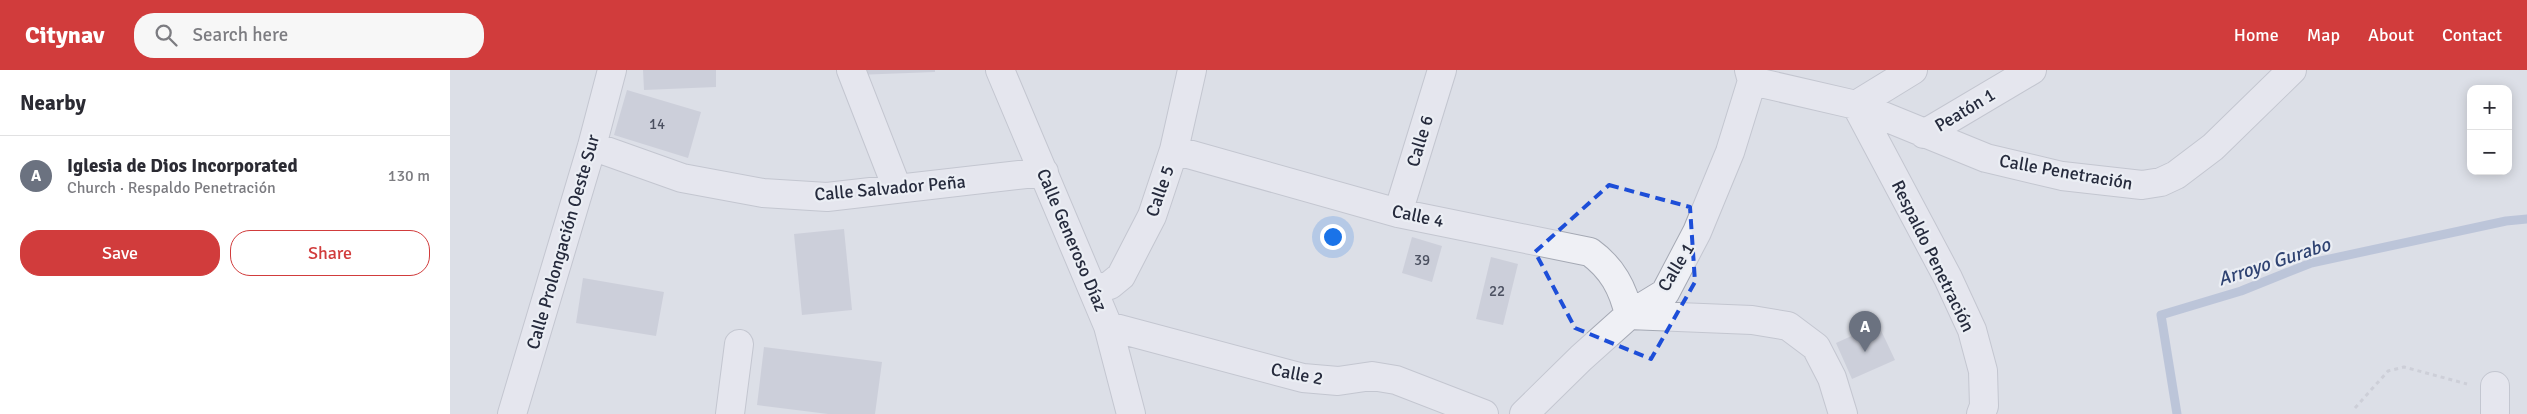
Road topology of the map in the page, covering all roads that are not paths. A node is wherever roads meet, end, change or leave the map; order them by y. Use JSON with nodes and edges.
{"nodes":[{"id":1,"x":612,"y":70,"type":"edge"},
{"id":2,"x":851,"y":70,"type":"edge"},
{"id":3,"x":1000,"y":70,"type":"edge"},
{"id":4,"x":1192,"y":70,"type":"edge"},
{"id":5,"x":1442,"y":70,"type":"edge"},
{"id":6,"x":1912,"y":70,"type":"edge"},
{"id":7,"x":2032,"y":70,"type":"edge"},
{"id":8,"x":2292,"y":70,"type":"edge"},
{"id":9,"x":1750,"y":76,"type":"edge"},
{"id":10,"x":1856,"y":105,"type":"junction"},
{"id":11,"x":1924,"y":134,"type":"junction"},
{"id":12,"x":592,"y":146,"type":"junction"},
{"id":13,"x":1174,"y":150,"type":"junction"},
{"id":14,"x":1044,"y":172,"type":"junction"},
{"id":15,"x":897,"y":188,"type":"junction"},
{"id":16,"x":1398,"y":213,"type":"junction"},
{"id":17,"x":1094,"y":290,"type":"junction"},
{"id":18,"x":1629,"y":315,"type":"junction"},
{"id":19,"x":1108,"y":326,"type":"junction"},
{"id":20,"x":739,"y":344,"type":"dead end"},
{"id":21,"x":2495,"y":386,"type":"road end"},
{"id":22,"x":512,"y":414,"type":"edge"},
{"id":23,"x":730,"y":414,"type":"edge"},
{"id":24,"x":1131,"y":414,"type":"edge"},
{"id":25,"x":1484,"y":414,"type":"edge"},
{"id":26,"x":1524,"y":414,"type":"edge"},
{"id":27,"x":1843,"y":414,"type":"edge"},
{"id":28,"x":1981,"y":414,"type":"edge"},
{"id":29,"x":2495,"y":414,"type":"edge"}],
"edges":[{"from":1,"to":12,"type":"street","name":"Calle Prolongación Oeste Sur"},
{"from":2,"to":15,"type":"street"},
{"from":3,"to":14,"type":"street","name":"Calle Generoso Díaz"},
{"from":4,"to":13,"type":"street","name":"Calle 5"},
{"from":5,"to":16,"type":"street","name":"Calle 6"},
{"from":6,"to":10,"type":"street"},
{"from":7,"to":11,"type":"street","name":"Peatón 1"},
{"from":8,"to":11,"type":"street","name":"Calle Penetración"},
{"from":9,"to":10,"type":"street","name":"Calle Penetración"},
{"from":9,"to":18,"type":"street","name":"Calle 1"},
{"from":10,"to":11,"type":"street","name":"Calle Penetración"},
{"from":10,"to":28,"type":"street","name":"Respaldo Penetración"},
{"from":12,"to":15,"type":"street","name":"Calle Salvador Peña"},
{"from":12,"to":22,"type":"street","name":"Calle Prolongación Oeste Sur"},
{"from":13,"to":16,"type":"street","name":"Calle 4"},
{"from":13,"to":17,"type":"street","name":"Calle 5"},
{"from":14,"to":15,"type":"street","name":"Calle Salvador Peña"},
{"from":14,"to":17,"type":"street","name":"Calle Generoso Díaz"},
{"from":16,"to":18,"type":"street","name":"Calle 4"},
{"from":17,"to":19,"type":"street","name":"Calle Generoso Díaz"},
{"from":18,"to":26,"type":"street","name":"Calle 1"},
{"from":18,"to":27,"type":"street"},
{"from":19,"to":24,"type":"street","name":"Calle Generoso Díaz"},
{"from":19,"to":25,"type":"street","name":"Calle 2"},
{"from":20,"to":23,"type":"street"},
{"from":21,"to":29,"type":"street"}]}
